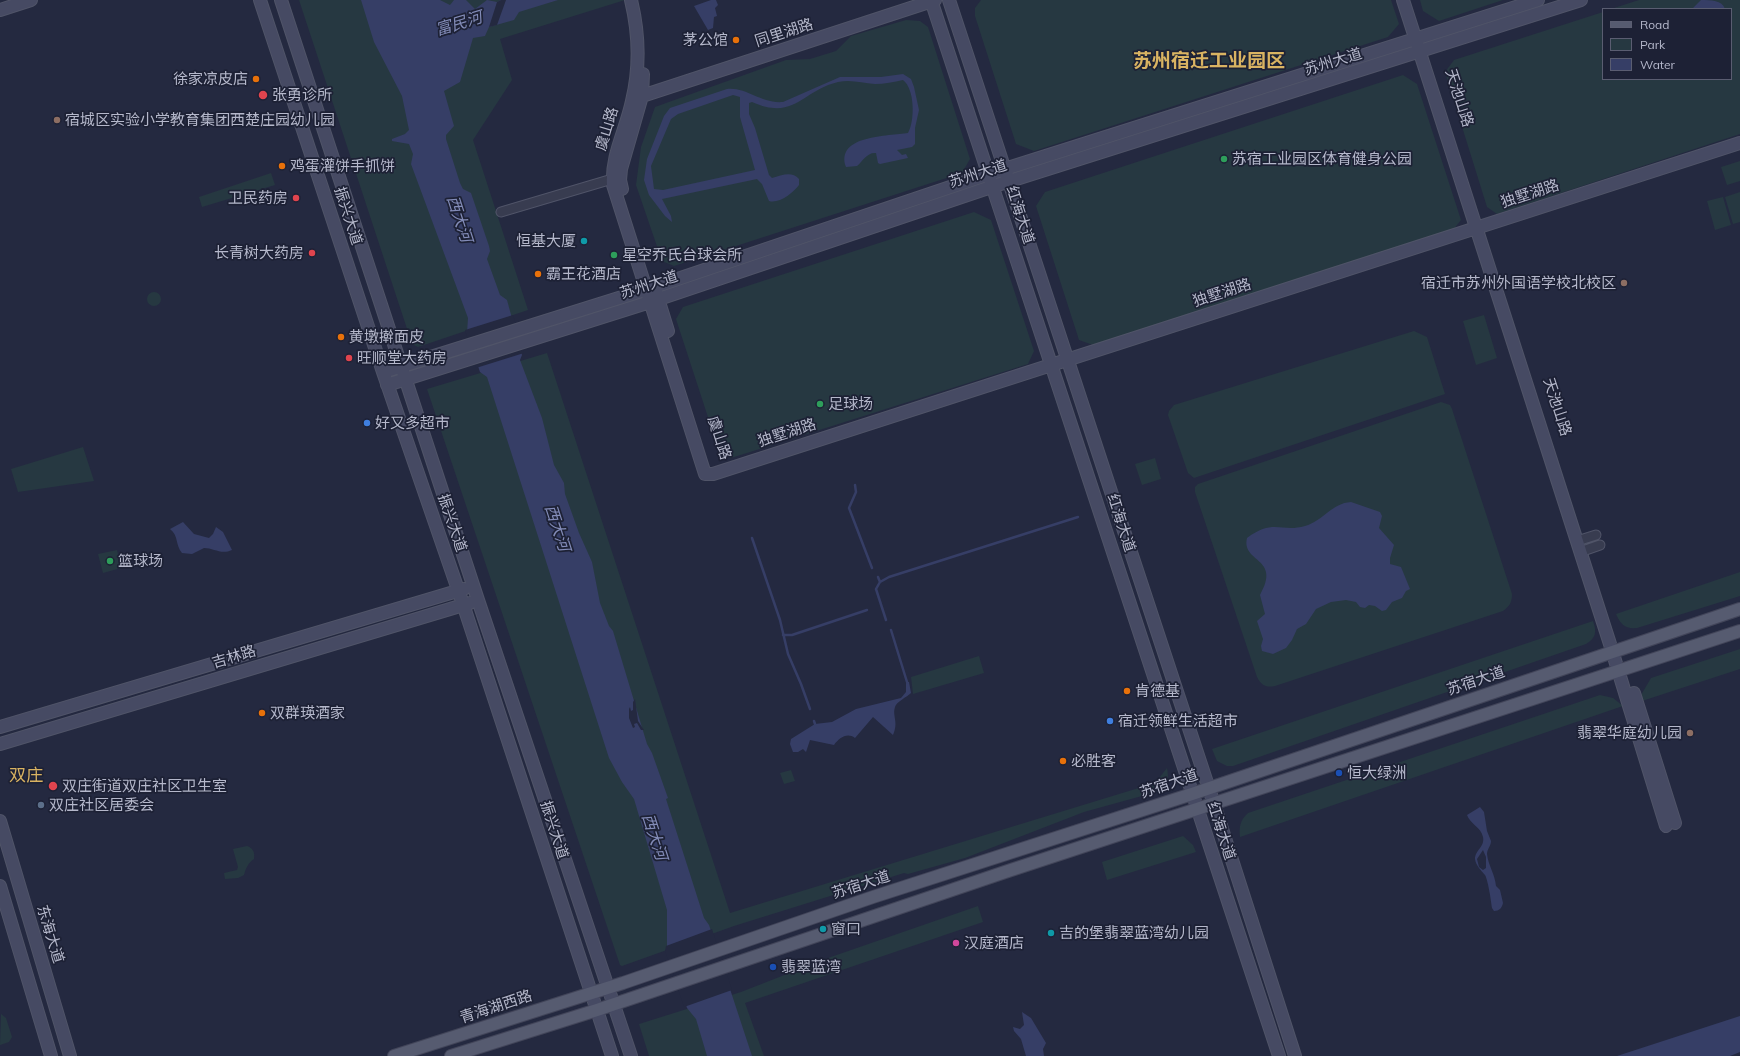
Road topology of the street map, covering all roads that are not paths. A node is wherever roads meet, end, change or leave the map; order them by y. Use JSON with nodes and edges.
{"nodes":[{"id":1,"x":31,"y":0,"type":"edge"},
{"id":2,"x":260,"y":0,"type":"edge"},
{"id":3,"x":281,"y":0,"type":"edge"},
{"id":4,"x":631,"y":0,"type":"edge"},
{"id":5,"x":639,"y":0,"type":"edge"},
{"id":6,"x":933,"y":0,"type":"edge"},
{"id":7,"x":949,"y":0,"type":"edge"},
{"id":8,"x":1403,"y":0,"type":"edge"},
{"id":9,"x":1410,"y":0,"type":"edge"},
{"id":10,"x":1538,"y":0,"type":"edge"},
{"id":11,"x":1581,"y":0,"type":"edge"},
{"id":12,"x":0,"y":10,"type":"edge"},
{"id":13,"x":1419,"y":39,"type":"junction"},
{"id":14,"x":1423,"y":51,"type":"junction"},
{"id":15,"x":642,"y":96,"type":"junction"},
{"id":16,"x":1740,"y":144,"type":"edge"},
{"id":17,"x":1005,"y":170,"type":"junction"},
{"id":18,"x":616,"y":177,"type":"junction"},
{"id":19,"x":991,"y":180,"type":"junction"},
{"id":20,"x":1009,"y":181,"type":"junction"},
{"id":21,"x":501,"y":212,"type":"dead end"},
{"id":22,"x":1480,"y":227,"type":"junction"},
{"id":23,"x":650,"y":289,"type":"junction"},
{"id":24,"x":654,"y":301,"type":"junction"},
{"id":25,"x":1067,"y":360,"type":"junction"},
{"id":26,"x":1053,"y":364,"type":"junction"},
{"id":27,"x":402,"y":366,"type":"junction"},
{"id":28,"x":383,"y":372,"type":"junction"},
{"id":29,"x":406,"y":378,"type":"junction"},
{"id":30,"x":387,"y":385,"type":"junction"},
{"id":31,"x":713,"y":474,"type":"joint"},
{"id":32,"x":1596,"y":535,"type":"dead end"},
{"id":33,"x":1581,"y":546,"type":"junction"},
{"id":34,"x":1600,"y":546,"type":"dead end"},
{"id":35,"x":473,"y":587,"type":"junction"},
{"id":36,"x":458,"y":590,"type":"junction"},
{"id":37,"x":478,"y":600,"type":"junction"},
{"id":38,"x":463,"y":604,"type":"junction"},
{"id":39,"x":1740,"y":609,"type":"edge"},
{"id":40,"x":1740,"y":631,"type":"edge"},
{"id":41,"x":1616,"y":651,"type":"junction"},
{"id":42,"x":1622,"y":670,"type":"junction"},
{"id":43,"x":0,"y":727,"type":"edge"},
{"id":44,"x":0,"y":744,"type":"edge"},
{"id":45,"x":1208,"y":788,"type":"junction"},
{"id":46,"x":1192,"y":794,"type":"junction"},
{"id":47,"x":1214,"y":804,"type":"junction"},
{"id":48,"x":1197,"y":810,"type":"junction"},
{"id":49,"x":0,"y":821,"type":"edge"},
{"id":50,"x":1670,"y":825,"type":"dead end"},
{"id":51,"x":0,"y":886,"type":"edge"},
{"id":52,"x":607,"y":987,"type":"junction"},
{"id":53,"x":591,"y":992,"type":"junction"},
{"id":54,"x":614,"y":1005,"type":"junction"},
{"id":55,"x":597,"y":1010,"type":"junction"},
{"id":56,"x":51,"y":1056,"type":"edge"},
{"id":57,"x":70,"y":1056,"type":"edge"},
{"id":58,"x":394,"y":1056,"type":"edge"},
{"id":59,"x":451,"y":1056,"type":"edge"},
{"id":60,"x":612,"y":1056,"type":"edge"},
{"id":61,"x":631,"y":1056,"type":"edge"},
{"id":62,"x":1279,"y":1056,"type":"edge"},
{"id":63,"x":1295,"y":1056,"type":"edge"}],
"edges":[{"from":1,"to":12,"type":"street"},
{"from":2,"to":28,"type":"street","name":"振兴大道"},
{"from":3,"to":27,"type":"street","name":"振兴大道"},
{"from":4,"to":18,"type":"street","name":"虞山路"},
{"from":5,"to":15,"type":"street","name":"虞山路"},
{"from":6,"to":15,"type":"street","name":"同里湖路"},
{"from":6,"to":19,"type":"street","name":"红海大道"},
{"from":7,"to":17,"type":"street","name":"红海大道"},
{"from":8,"to":13,"type":"street","name":"天池山路"},
{"from":9,"to":13,"type":"street","name":"天池山路"},
{"from":10,"to":13,"type":"street","name":"苏州大道"},
{"from":11,"to":14,"type":"street","name":"苏州大道"},
{"from":13,"to":14,"type":"street","name":"天池山路"},
{"from":13,"to":17,"type":"street","name":"苏州大道"},
{"from":14,"to":20,"type":"street","name":"苏州大道"},
{"from":14,"to":22,"type":"street","name":"天池山路"},
{"from":15,"to":18,"type":"street","name":"虞山路"},
{"from":16,"to":22,"type":"street","name":"独墅湖路"},
{"from":17,"to":19,"type":"street","name":"苏州大道"},
{"from":17,"to":20,"type":"street","name":"红海大道"},
{"from":18,"to":21,"type":"street"},
{"from":18,"to":23,"type":"street","name":"虞山路"},
{"from":19,"to":20,"type":"street","name":"苏州大道"},
{"from":19,"to":23,"type":"street","name":"苏州大道"},
{"from":19,"to":24,"type":"street","name":"苏州大道"},
{"from":19,"to":26,"type":"street","name":"红海大道"},
{"from":20,"to":25,"type":"street","name":"红海大道"},
{"from":22,"to":25,"type":"street","name":"独墅湖路"},
{"from":22,"to":33,"type":"street","name":"天池山路"},
{"from":23,"to":24,"type":"street","name":"虞山路"},
{"from":23,"to":27,"type":"street","name":"苏州大道"},
{"from":24,"to":29,"type":"street","name":"苏州大道"},
{"from":24,"to":31,"type":"street","name":"虞山路"},
{"from":25,"to":26,"type":"street","name":"独墅湖路"},
{"from":25,"to":45,"type":"street","name":"红海大道"},
{"from":26,"to":31,"type":"street","name":"独墅湖路"},
{"from":26,"to":46,"type":"street","name":"红海大道"},
{"from":27,"to":28,"type":"street","name":"苏州大道"},
{"from":27,"to":29,"type":"street","name":"振兴大道"},
{"from":28,"to":30,"type":"street","name":"振兴大道"},
{"from":29,"to":30,"type":"street","name":"苏州大道"},
{"from":29,"to":35,"type":"street","name":"振兴大道"},
{"from":30,"to":36,"type":"street","name":"振兴大道"},
{"from":32,"to":33,"type":"street"},
{"from":33,"to":34,"type":"street"},
{"from":33,"to":41,"type":"street","name":"天池山路"},
{"from":35,"to":36,"type":"street","name":"吉林路"},
{"from":35,"to":37,"type":"street","name":"振兴大道"},
{"from":36,"to":38,"type":"street","name":"振兴大道"},
{"from":36,"to":43,"type":"street","name":"吉林路"},
{"from":37,"to":38,"type":"street","name":"吉林路"},
{"from":37,"to":52,"type":"street","name":"振兴大道"},
{"from":38,"to":44,"type":"street","name":"吉林路"},
{"from":38,"to":53,"type":"street","name":"振兴大道"},
{"from":39,"to":41,"type":"main road","name":"苏宿大道"},
{"from":40,"to":42,"type":"main road"},
{"from":41,"to":42,"type":"street","name":"天池山路"},
{"from":41,"to":45,"type":"main road","name":"苏宿大道"},
{"from":42,"to":47,"type":"main road"},
{"from":42,"to":50,"type":"street","name":"天池山路"},
{"from":45,"to":46,"type":"main road","name":"苏宿大道"},
{"from":45,"to":47,"type":"street","name":"红海大道"},
{"from":46,"to":48,"type":"street","name":"红海大道"},
{"from":46,"to":52,"type":"main road","name":"苏宿大道"},
{"from":47,"to":48,"type":"main road"},
{"from":47,"to":63,"type":"street","name":"红海大道"},
{"from":48,"to":54,"type":"main road"},
{"from":48,"to":62,"type":"street","name":"红海大道"},
{"from":49,"to":57,"type":"street","name":"东海大道"},
{"from":51,"to":56,"type":"street"},
{"from":52,"to":53,"type":"main road","name":"青海湖西路"},
{"from":52,"to":54,"type":"street","name":"振兴大道"},
{"from":53,"to":55,"type":"street","name":"振兴大道"},
{"from":53,"to":58,"type":"main road","name":"青海湖西路"},
{"from":54,"to":55,"type":"main road"},
{"from":54,"to":61,"type":"street","name":"振兴大道"},
{"from":55,"to":59,"type":"main road"},
{"from":55,"to":60,"type":"street","name":"振兴大道"}]}
